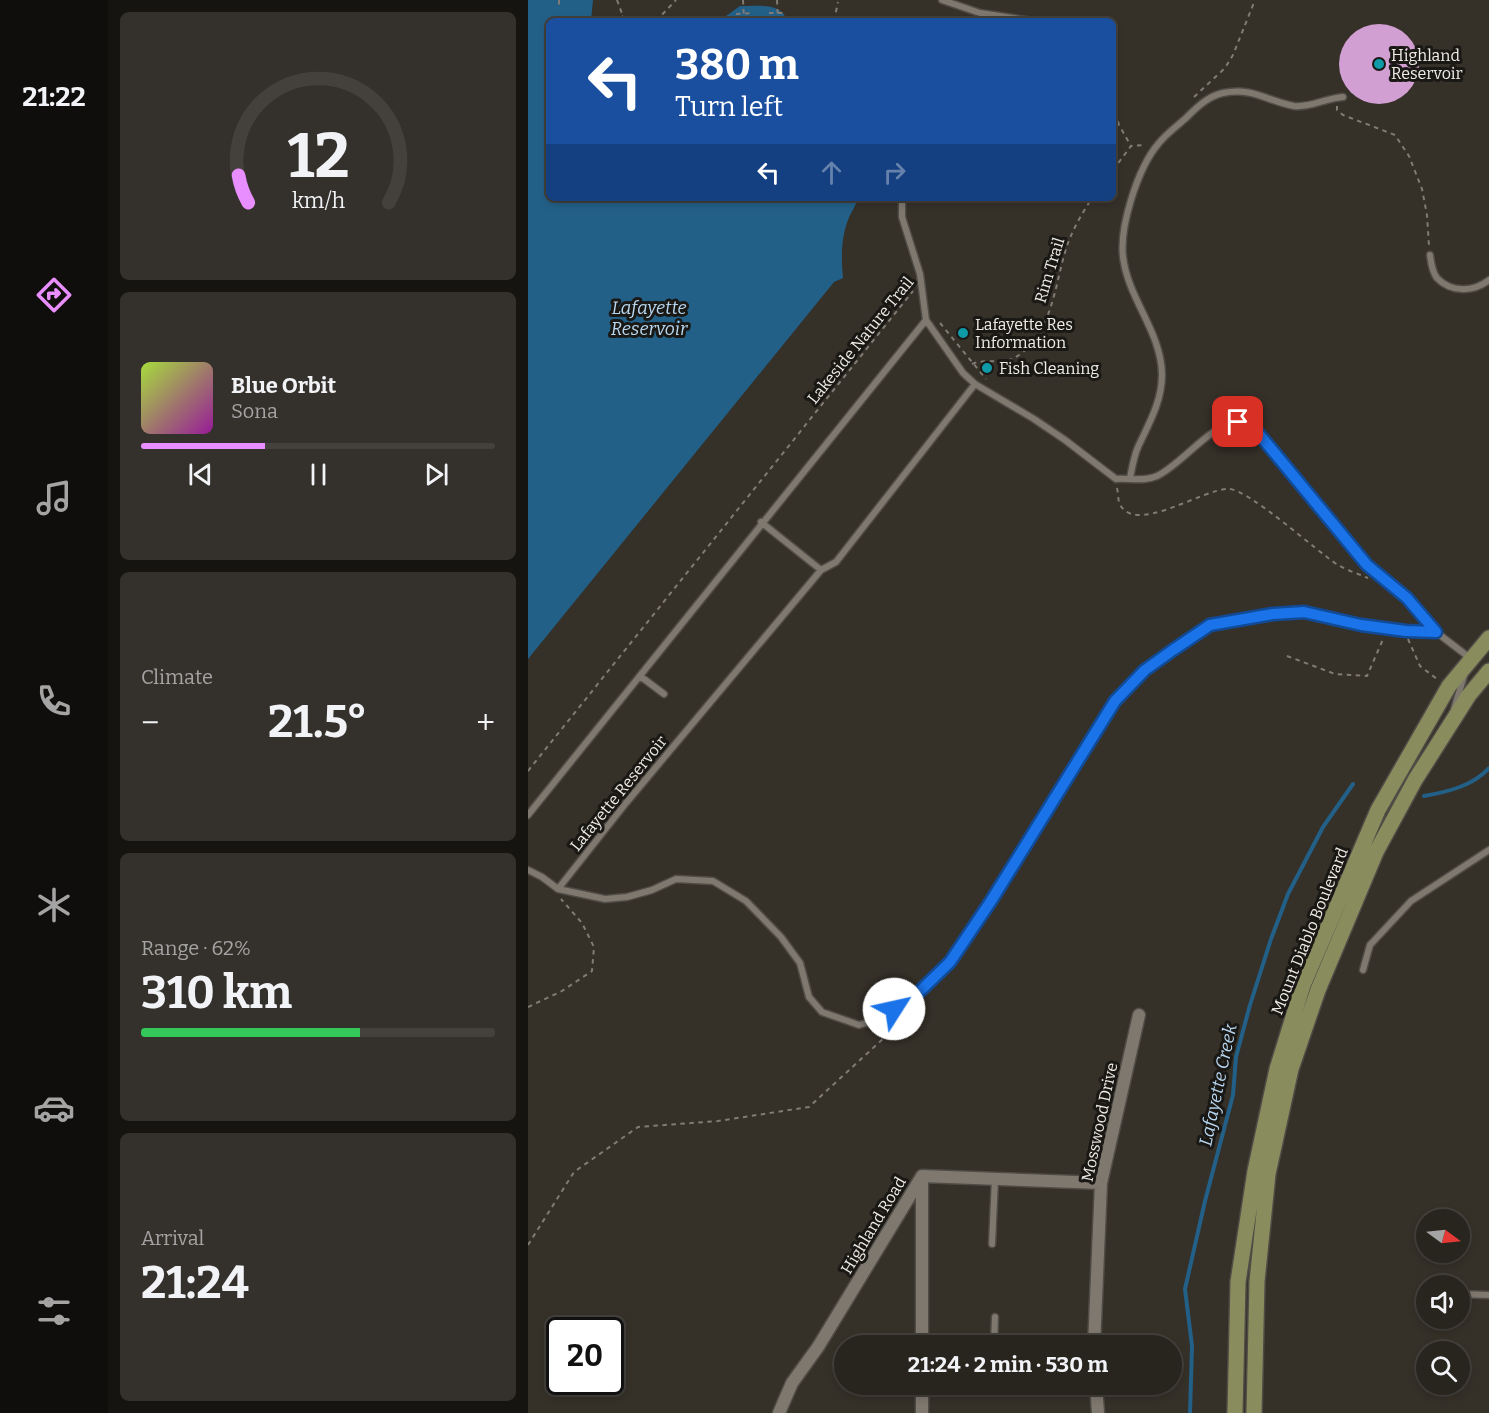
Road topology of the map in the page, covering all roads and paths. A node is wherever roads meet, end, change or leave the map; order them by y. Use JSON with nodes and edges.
{"nodes":[{"id":1,"x":559,"y":0,"type":"edge"},
{"id":2,"x":617,"y":0,"type":"edge"},
{"id":3,"x":676,"y":0,"type":"edge"},
{"id":4,"x":744,"y":0,"type":"edge"},
{"id":5,"x":777,"y":0,"type":"edge"},
{"id":6,"x":942,"y":0,"type":"edge"},
{"id":7,"x":1255,"y":0,"type":"edge"},
{"id":8,"x":838,"y":2,"type":"dead end"},
{"id":9,"x":559,"y":9,"type":"dead end"},
{"id":10,"x":752,"y":13,"type":"dead end"},
{"id":11,"x":769,"y":13,"type":"dead end"},
{"id":12,"x":785,"y":13,"type":"dead end"},
{"id":13,"x":736,"y":14,"type":"dead end"},
{"id":14,"x":622,"y":16,"type":"joint"},
{"id":15,"x":615,"y":18,"type":"edge"},
{"id":16,"x":659,"y":18,"type":"edge"},
{"id":17,"x":744,"y":18,"type":"edge"},
{"id":18,"x":776,"y":18,"type":"edge"},
{"id":19,"x":835,"y":18,"type":"edge"},
{"id":20,"x":1013,"y":18,"type":"edge"},
{"id":21,"x":1340,"y":97,"type":"joint"},
{"id":22,"x":1191,"y":100,"type":"dead end"},
{"id":23,"x":1116,"y":114,"type":"edge"},
{"id":24,"x":1158,"y":144,"type":"junction"},
{"id":25,"x":1131,"y":146,"type":"junction"},
{"id":26,"x":1116,"y":166,"type":"edge"},
{"id":27,"x":902,"y":201,"type":"edge"},
{"id":28,"x":1090,"y":201,"type":"edge"},
{"id":29,"x":1430,"y":255,"type":"joint"},
{"id":30,"x":1489,"y":280,"type":"edge"},
{"id":31,"x":921,"y":281,"type":"junction"},
{"id":32,"x":937,"y":319,"type":"dead end"},
{"id":33,"x":926,"y":320,"type":"junction"},
{"id":34,"x":973,"y":363,"type":"junction"},
{"id":35,"x":963,"y":373,"type":"junction"},
{"id":36,"x":975,"y":384,"type":"junction"},
{"id":37,"x":995,"y":384,"type":"dead end"},
{"id":38,"x":1130,"y":478,"type":"junction"},
{"id":39,"x":1116,"y":479,"type":"junction"},
{"id":40,"x":761,"y":522,"type":"junction"},
{"id":41,"x":821,"y":570,"type":"junction"},
{"id":42,"x":1371,"y":580,"type":"dead end"},
{"id":43,"x":1388,"y":629,"type":"junction"},
{"id":44,"x":1406,"y":631,"type":"junction"},
{"id":45,"x":1436,"y":632,"type":"junction"},
{"id":46,"x":1489,"y":638,"type":"edge"},
{"id":47,"x":1489,"y":649,"type":"edge"},
{"id":48,"x":1287,"y":656,"type":"dead end"},
{"id":49,"x":1470,"y":658,"type":"junction"},
{"id":50,"x":1489,"y":671,"type":"edge"},
{"id":51,"x":640,"y":676,"type":"junction"},
{"id":52,"x":1449,"y":686,"type":"junction"},
{"id":53,"x":664,"y":694,"type":"dead end"},
{"id":54,"x":1447,"y":729,"type":"junction"},
{"id":55,"x":528,"y":771,"type":"edge"},
{"id":56,"x":528,"y":815,"type":"edge"},
{"id":57,"x":1489,"y":850,"type":"edge"},
{"id":58,"x":528,"y":870,"type":"edge"},
{"id":59,"x":542,"y":877,"type":"junction"},
{"id":60,"x":558,"y":889,"type":"junction"},
{"id":61,"x":1364,"y":970,"type":"dead end"},
{"id":62,"x":528,"y":1007,"type":"edge"},
{"id":63,"x":894,"y":1009,"type":"junction"},
{"id":64,"x":1139,"y":1015,"type":"dead end"},
{"id":65,"x":922,"y":1176,"type":"junction"},
{"id":66,"x":995,"y":1179,"type":"junction"},
{"id":67,"x":1101,"y":1183,"type":"junction"},
{"id":68,"x":992,"y":1244,"type":"dead end"},
{"id":69,"x":528,"y":1245,"type":"edge"},
{"id":70,"x":1470,"y":1294,"type":"edge"},
{"id":71,"x":1489,"y":1295,"type":"edge"},
{"id":72,"x":995,"y":1317,"type":"dead end"},
{"id":73,"x":922,"y":1335,"type":"edge"},
{"id":74,"x":994,"y":1335,"type":"edge"},
{"id":75,"x":1094,"y":1335,"type":"edge"},
{"id":76,"x":922,"y":1395,"type":"edge"},
{"id":77,"x":1097,"y":1395,"type":"edge"},
{"id":78,"x":779,"y":1413,"type":"edge"},
{"id":79,"x":922,"y":1413,"type":"edge"},
{"id":80,"x":1098,"y":1413,"type":"edge"},
{"id":81,"x":1235,"y":1413,"type":"edge"},
{"id":82,"x":1254,"y":1413,"type":"edge"}],
"edges":[{"from":1,"to":9,"type":"path"},
{"from":2,"to":14,"type":"path"},
{"from":3,"to":16,"type":"path"},
{"from":4,"to":17,"type":"path"},
{"from":5,"to":18,"type":"path"},
{"from":6,"to":20,"type":"lane"},
{"from":7,"to":22,"type":"path"},
{"from":8,"to":19,"type":"path"},
{"from":10,"to":13,"type":"path"},
{"from":11,"to":12,"type":"path"},
{"from":14,"to":15,"type":"path"},
{"from":21,"to":24,"type":"lane"},
{"from":21,"to":29,"type":"path"},
{"from":23,"to":25,"type":"path"},
{"from":24,"to":25,"type":"path"},
{"from":24,"to":38,"type":"lane"},
{"from":25,"to":26,"type":"path"},
{"from":27,"to":31,"type":"lane"},
{"from":28,"to":34,"type":"path","name":"Rim Trail"},
{"from":29,"to":30,"type":"lane"},
{"from":31,"to":33,"type":"lane"},
{"from":31,"to":55,"type":"path","name":"Lakeside Nature Trail"},
{"from":32,"to":34,"type":"path"},
{"from":33,"to":35,"type":"lane"},
{"from":33,"to":40,"type":"lane"},
{"from":34,"to":35,"type":"path"},
{"from":34,"to":37,"type":"path"},
{"from":35,"to":36,"type":"lane"},
{"from":36,"to":39,"type":"lane"},
{"from":36,"to":41,"type":"lane","name":"Lafayette Reservoir"},
{"from":38,"to":39,"type":"lane"},
{"from":38,"to":45,"type":"lane"},
{"from":39,"to":42,"type":"path"},
{"from":40,"to":41,"type":"lane"},
{"from":40,"to":51,"type":"lane"},
{"from":41,"to":60,"type":"lane","name":"Lafayette Reservoir"},
{"from":43,"to":44,"type":"lane"},
{"from":43,"to":48,"type":"path"},
{"from":43,"to":63,"type":"lane"},
{"from":44,"to":45,"type":"lane"},
{"from":44,"to":52,"type":"path"},
{"from":45,"to":49,"type":"lane"},
{"from":46,"to":49,"type":"main road","name":"Mount Diablo Boulevard"},
{"from":47,"to":49,"type":"lane"},
{"from":49,"to":52,"type":"main road","name":"Mount Diablo Boulevard"},
{"from":49,"to":54,"type":"lane"},
{"from":50,"to":54,"type":"main road","name":"Mount Diablo Boulevard"},
{"from":51,"to":53,"type":"lane"},
{"from":51,"to":56,"type":"lane"},
{"from":52,"to":81,"type":"main road","name":"Mount Diablo Boulevard"},
{"from":54,"to":82,"type":"main road","name":"Mount Diablo Boulevard"},
{"from":57,"to":61,"type":"lane"},
{"from":58,"to":59,"type":"lane"},
{"from":59,"to":60,"type":"lane"},
{"from":59,"to":62,"type":"path"},
{"from":60,"to":63,"type":"lane"},
{"from":63,"to":69,"type":"path"},
{"from":64,"to":67,"type":"street","name":"Mosswood Drive"},
{"from":65,"to":66,"type":"street","name":"Highland Road"},
{"from":65,"to":73,"type":"street"},
{"from":65,"to":78,"type":"street","name":"Highland Road"},
{"from":66,"to":67,"type":"street","name":"Highland Road"},
{"from":66,"to":68,"type":"lane"},
{"from":67,"to":75,"type":"street","name":"Mosswood Drive"},
{"from":70,"to":71,"type":"lane"},
{"from":72,"to":74,"type":"lane"},
{"from":76,"to":79,"type":"street"},
{"from":77,"to":80,"type":"street"}]}
